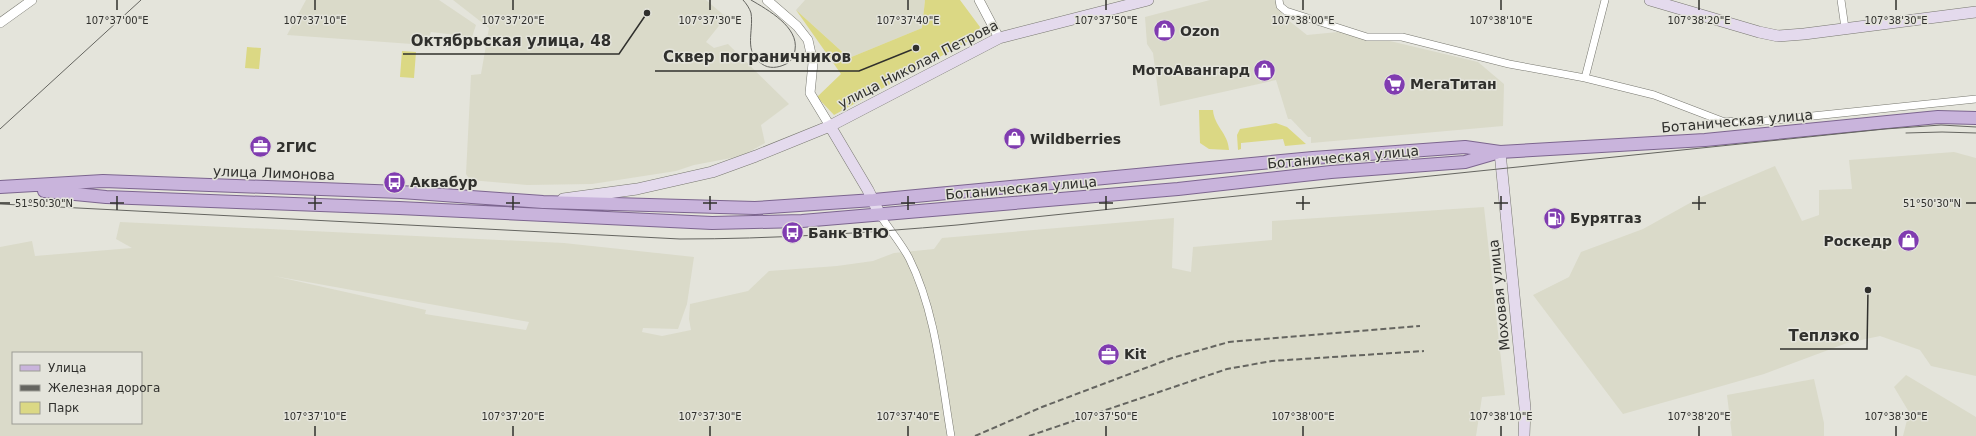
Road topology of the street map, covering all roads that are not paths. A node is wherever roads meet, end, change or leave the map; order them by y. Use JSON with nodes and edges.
{"nodes":[{"id":1,"x":32,"y":0,"type":"edge"},
{"id":2,"x":767,"y":0,"type":"edge"},
{"id":3,"x":980,"y":0,"type":"edge"},
{"id":4,"x":1148,"y":0,"type":"edge"},
{"id":5,"x":1279,"y":0,"type":"edge"},
{"id":6,"x":1605,"y":0,"type":"edge"},
{"id":7,"x":1650,"y":0,"type":"edge"},
{"id":8,"x":1841,"y":0,"type":"edge"},
{"id":9,"x":1976,"y":12,"type":"edge"},
{"id":10,"x":0,"y":23,"type":"edge"},
{"id":11,"x":1845,"y":28,"type":"junction"},
{"id":12,"x":999,"y":38,"type":"junction"},
{"id":13,"x":1585,"y":78,"type":"junction"},
{"id":14,"x":1976,"y":99,"type":"edge"},
{"id":15,"x":1976,"y":118,"type":"edge"},
{"id":16,"x":830,"y":126,"type":"junction"},
{"id":17,"x":1500,"y":152,"type":"junction"},
{"id":18,"x":2,"y":187,"type":"edge"},
{"id":19,"x":874,"y":200,"type":"junction"},
{"id":20,"x":542,"y":202,"type":"junction"},
{"id":21,"x":571,"y":203,"type":"junction"},
{"id":22,"x":880,"y":215,"type":"junction"},
{"id":23,"x":542,"y":216,"type":"joint"},
{"id":24,"x":570,"y":217,"type":"junction"},
{"id":25,"x":951,"y":436,"type":"edge"},
{"id":26,"x":1524,"y":436,"type":"edge"}],
"edges":[{"from":1,"to":10,"type":"street"},
{"from":2,"to":16,"type":"street"},
{"from":3,"to":12,"type":"street"},
{"from":4,"to":12,"type":"main road","name":"улица Николая Петрова"},
{"from":5,"to":13,"type":"street"},
{"from":6,"to":13,"type":"street"},
{"from":7,"to":11,"type":"main road"},
{"from":8,"to":11,"type":"street"},
{"from":9,"to":11,"type":"main road"},
{"from":12,"to":16,"type":"main road","name":"улица Николая Петрова"},
{"from":13,"to":14,"type":"street"},
{"from":15,"to":17,"type":"main road","name":"Ботаническая улица"},
{"from":16,"to":19,"type":"main road"},
{"from":16,"to":20,"type":"main road","name":"улица Николая Петрова"},
{"from":17,"to":19,"type":"main road","name":"Ботаническая улица"},
{"from":17,"to":22,"type":"main road","name":"Ботаническая улица"},
{"from":17,"to":26,"type":"main road","name":"Моховая улица"},
{"from":18,"to":20,"type":"main road","name":"улица Лимонова"},
{"from":18,"to":23,"type":"main road","name":"улица Лимонова"},
{"from":19,"to":21,"type":"main road","name":"Ботаническая улица"},
{"from":19,"to":22,"type":"main road"},
{"from":20,"to":21,"type":"main road","name":"Ботаническая улица"},
{"from":21,"to":24,"type":"main road"},
{"from":22,"to":24,"type":"main road","name":"Ботаническая улица"},
{"from":22,"to":25,"type":"street"},
{"from":23,"to":24,"type":"main road","name":"Ботаническая улица"}]}
